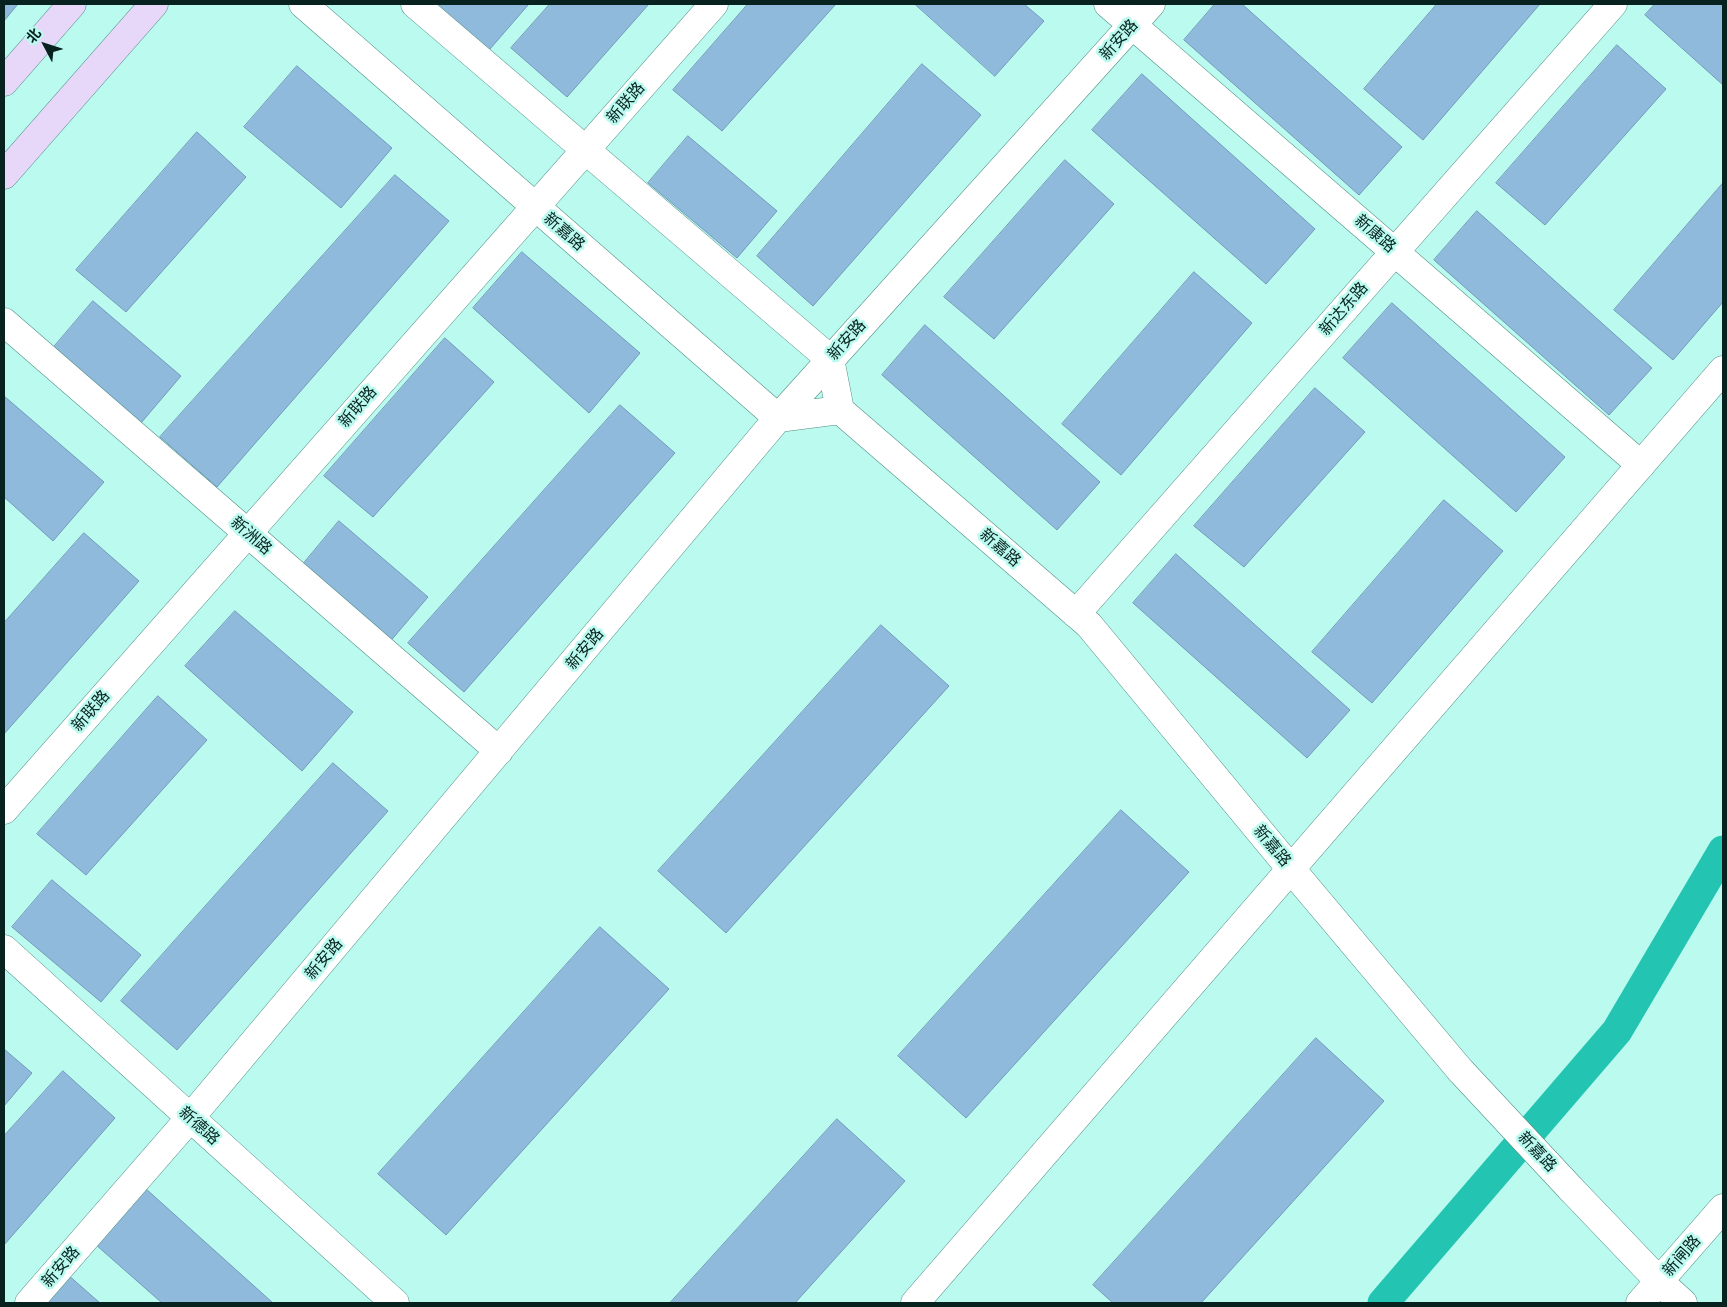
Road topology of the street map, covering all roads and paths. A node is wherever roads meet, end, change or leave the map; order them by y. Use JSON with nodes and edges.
{"nodes":[{"id":1,"x":72,"y":4,"type":"edge"},
{"id":2,"x":154,"y":4,"type":"edge"},
{"id":3,"x":303,"y":4,"type":"edge"},
{"id":4,"x":415,"y":4,"type":"edge"},
{"id":5,"x":714,"y":4,"type":"edge"},
{"id":6,"x":1108,"y":4,"type":"edge"},
{"id":7,"x":1151,"y":4,"type":"edge"},
{"id":8,"x":1613,"y":4,"type":"edge"},
{"id":9,"x":1132,"y":25,"type":"junction"},
{"id":10,"x":4,"y":82,"type":"edge"},
{"id":11,"x":585,"y":149,"type":"junction"},
{"id":12,"x":4,"y":175,"type":"edge"},
{"id":13,"x":535,"y":206,"type":"junction"},
{"id":14,"x":1395,"y":251,"type":"junction"},
{"id":15,"x":4,"y":322,"type":"edge"},
{"id":16,"x":830,"y":358,"type":"junction"},
{"id":17,"x":1723,"y":370,"type":"edge"},
{"id":18,"x":840,"y":410,"type":"junction"},
{"id":19,"x":778,"y":418,"type":"junction"},
{"id":20,"x":1642,"y":464,"type":"junction"},
{"id":21,"x":247,"y":533,"type":"junction"},
{"id":22,"x":1076,"y":614,"type":"junction"},
{"id":23,"x":499,"y":750,"type":"junction"},
{"id":24,"x":4,"y":810,"type":"edge"},
{"id":25,"x":1291,"y":869,"type":"junction"},
{"id":26,"x":4,"y":948,"type":"edge"},
{"id":27,"x":190,"y":1118,"type":"junction"},
{"id":28,"x":1723,"y":1208,"type":"edge"},
{"id":29,"x":1660,"y":1282,"type":"junction"},
{"id":30,"x":29,"y":1303,"type":"edge"},
{"id":31,"x":395,"y":1303,"type":"edge"},
{"id":32,"x":915,"y":1303,"type":"edge"},
{"id":33,"x":1640,"y":1303,"type":"edge"},
{"id":34,"x":1683,"y":1303,"type":"edge"}],
"edges":[{"from":1,"to":10,"type":"main road"},
{"from":2,"to":12,"type":"main road"},
{"from":3,"to":13,"type":"street","name":"新嘉路"},
{"from":4,"to":11,"type":"street"},
{"from":5,"to":11,"type":"street","name":"新联路"},
{"from":6,"to":9,"type":"street","name":"新康路"},
{"from":7,"to":9,"type":"street","name":"新安路"},
{"from":8,"to":14,"type":"street","name":"新达东路"},
{"from":9,"to":14,"type":"street","name":"新康路"},
{"from":9,"to":16,"type":"street","name":"新安路"},
{"from":11,"to":13,"type":"street","name":"新联路"},
{"from":11,"to":16,"type":"street"},
{"from":13,"to":19,"type":"street","name":"新嘉路"},
{"from":13,"to":21,"type":"street","name":"新联路"},
{"from":14,"to":20,"type":"street","name":"新康路"},
{"from":14,"to":22,"type":"street","name":"新达东路"},
{"from":15,"to":21,"type":"street","name":"新洲路"},
{"from":16,"to":18,"type":"street"},
{"from":16,"to":19,"type":"street","name":"新安路"},
{"from":17,"to":20,"type":"street"},
{"from":18,"to":19,"type":"street"},
{"from":18,"to":22,"type":"street","name":"新嘉路"},
{"from":19,"to":23,"type":"street","name":"新安路"},
{"from":20,"to":25,"type":"street"},
{"from":21,"to":23,"type":"street","name":"新洲路"},
{"from":21,"to":24,"type":"street","name":"新联路"},
{"from":22,"to":25,"type":"street","name":"新嘉路"},
{"from":23,"to":27,"type":"street","name":"新安路"},
{"from":25,"to":29,"type":"street","name":"新嘉路"},
{"from":25,"to":32,"type":"street"},
{"from":26,"to":27,"type":"street","name":"新德路"},
{"from":27,"to":30,"type":"street","name":"新安路"},
{"from":27,"to":31,"type":"street","name":"新德路"},
{"from":28,"to":29,"type":"street","name":"新闸路"},
{"from":29,"to":33,"type":"street","name":"新闸路"},
{"from":29,"to":34,"type":"street","name":"新嘉路"}]}
